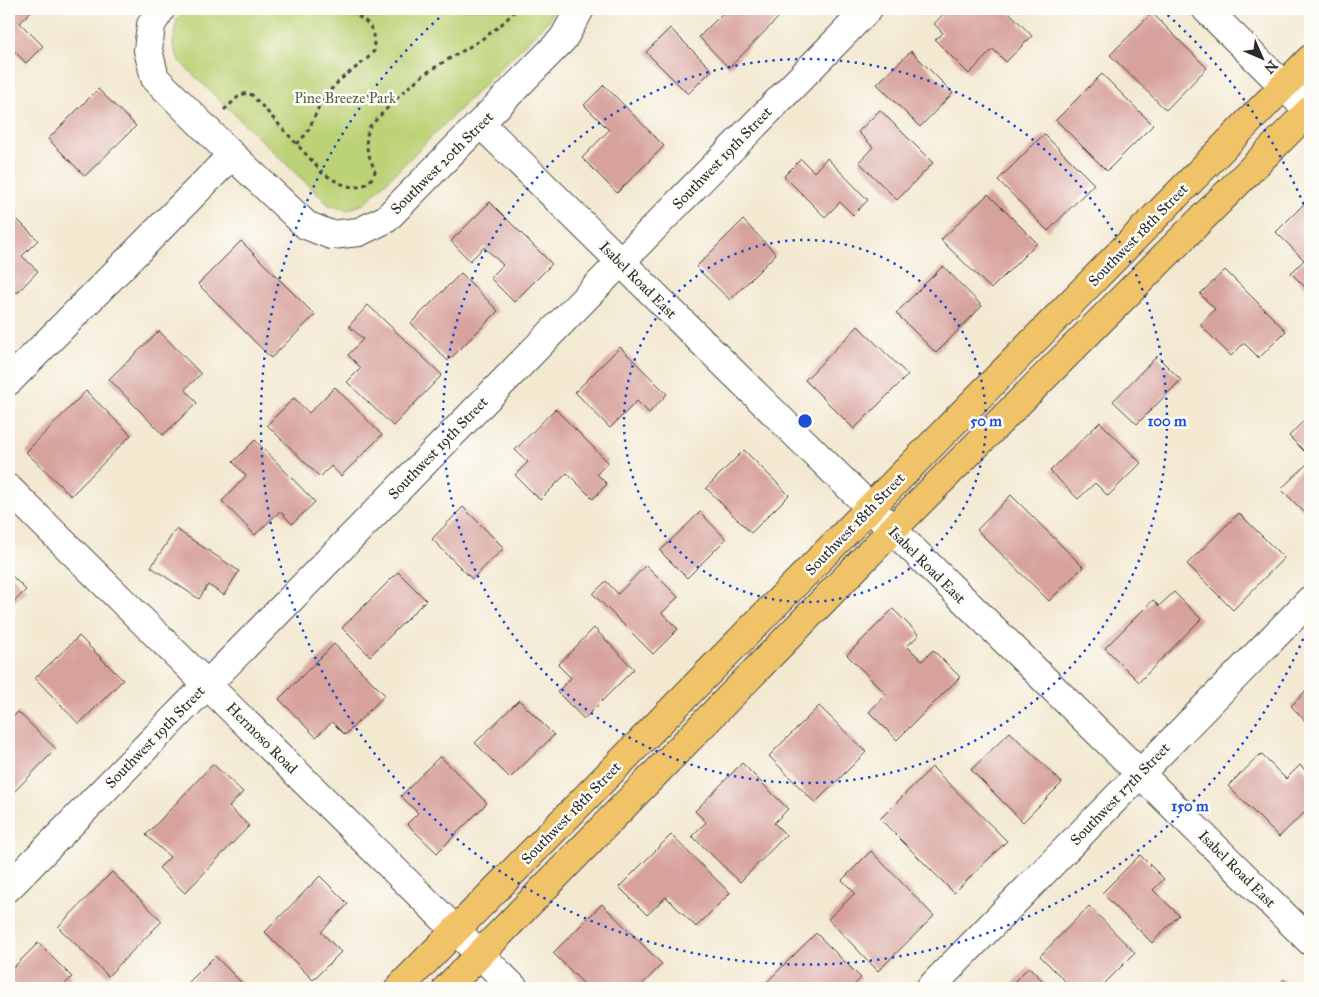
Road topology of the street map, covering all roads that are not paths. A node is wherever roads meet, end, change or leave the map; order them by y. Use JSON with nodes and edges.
{"nodes":[{"id":1,"x":161,"y":9,"type":"edge"},
{"id":2,"x":580,"y":9,"type":"edge"},
{"id":3,"x":868,"y":9,"type":"edge"},
{"id":4,"x":1206,"y":9,"type":"edge"},
{"id":5,"x":1310,"y":60,"type":"edge"},
{"id":6,"x":1284,"y":86,"type":"junction"},
{"id":7,"x":1310,"y":111,"type":"edge"},
{"id":8,"x":480,"y":124,"type":"junction"},
{"id":9,"x":232,"y":155,"type":"junction"},
{"id":10,"x":620,"y":262,"type":"junction"},
{"id":11,"x":9,"y":382,"type":"edge"},
{"id":12,"x":9,"y":488,"type":"edge"},
{"id":13,"x":870,"y":508,"type":"junction"},
{"id":14,"x":892,"y":530,"type":"junction"},
{"id":15,"x":1310,"y":600,"type":"edge"},
{"id":16,"x":207,"y":684,"type":"junction"},
{"id":17,"x":1140,"y":774,"type":"junction"},
{"id":18,"x":9,"y":887,"type":"edge"},
{"id":19,"x":456,"y":931,"type":"junction"},
{"id":20,"x":1310,"y":941,"type":"edge"},
{"id":21,"x":480,"y":955,"type":"junction"},
{"id":22,"x":399,"y":988,"type":"edge"},
{"id":23,"x":447,"y":988,"type":"edge"},
{"id":24,"x":514,"y":988,"type":"edge"},
{"id":25,"x":930,"y":988,"type":"edge"}],
"edges":[{"from":1,"to":9,"type":"street","name":"Southwest 20th Street"},
{"from":2,"to":8,"type":"street","name":"Southwest 20th Street"},
{"from":3,"to":10,"type":"street","name":"Southwest 19th Street"},
{"from":4,"to":6,"type":"street"},
{"from":5,"to":6,"type":"main road","name":"Southwest 18th Street"},
{"from":6,"to":7,"type":"street"},
{"from":6,"to":13,"type":"main road","name":"Southwest 18th Street"},
{"from":7,"to":14,"type":"main road","name":"Southwest 18th Street"},
{"from":8,"to":9,"type":"street","name":"Southwest 20th Street"},
{"from":8,"to":10,"type":"street","name":"Isabel Road East"},
{"from":9,"to":11,"type":"street"},
{"from":10,"to":13,"type":"street","name":"Isabel Road East"},
{"from":10,"to":16,"type":"street","name":"Southwest 19th Street"},
{"from":12,"to":16,"type":"street","name":"Hermoso Road"},
{"from":13,"to":14,"type":"street","name":"Isabel Road East"},
{"from":13,"to":19,"type":"main road","name":"Southwest 18th Street"},
{"from":14,"to":17,"type":"street","name":"Isabel Road East"},
{"from":14,"to":21,"type":"main road","name":"Southwest 18th Street"},
{"from":15,"to":17,"type":"street","name":"Southwest 17th Street"},
{"from":16,"to":18,"type":"street","name":"Southwest 19th Street"},
{"from":16,"to":19,"type":"street","name":"Hermoso Road"},
{"from":17,"to":20,"type":"street","name":"Isabel Road East"},
{"from":17,"to":25,"type":"street","name":"Southwest 17th Street"},
{"from":19,"to":21,"type":"street","name":"Hermoso Road"},
{"from":19,"to":22,"type":"main road","name":"Southwest 18th Street"},
{"from":21,"to":23,"type":"main road","name":"Southwest 18th Street"},
{"from":21,"to":24,"type":"street","name":"Hermoso Road"}]}
